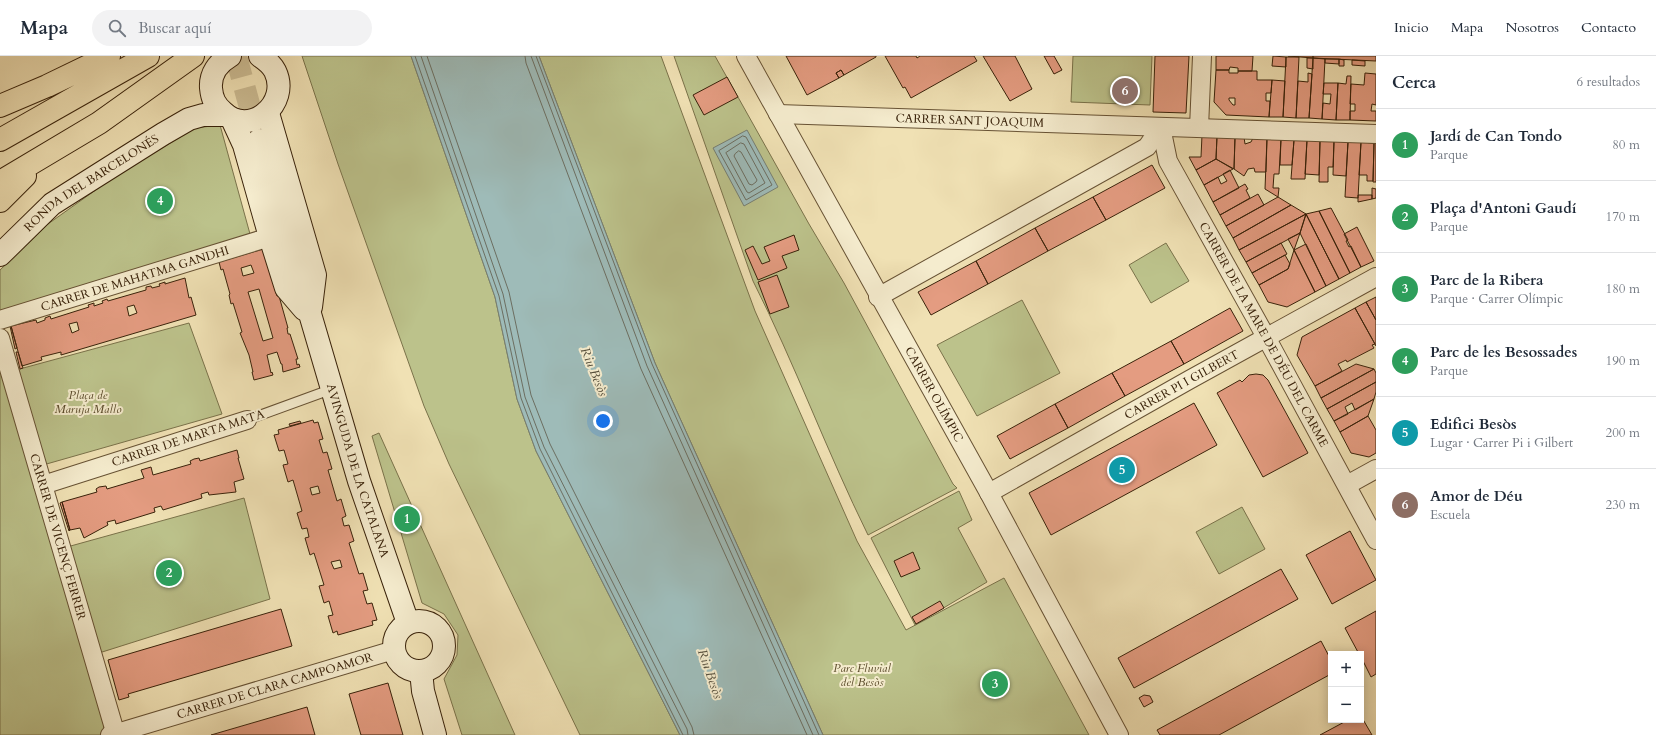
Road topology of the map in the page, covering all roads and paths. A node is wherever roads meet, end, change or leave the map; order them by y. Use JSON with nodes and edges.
{"nodes":[{"id":1,"x":108,"y":56,"type":"edge"},
{"id":2,"x":148,"y":56,"type":"edge"},
{"id":3,"x":193,"y":56,"type":"edge"},
{"id":4,"x":230,"y":56,"type":"edge"},
{"id":5,"x":260,"y":56,"type":"edge"},
{"id":6,"x":746,"y":56,"type":"edge"},
{"id":7,"x":1202,"y":56,"type":"edge"},
{"id":8,"x":280,"y":65,"type":"edge"},
{"id":9,"x":211,"y":82,"type":"junction"},
{"id":10,"x":0,"y":106,"type":"edge"},
{"id":11,"x":268,"y":113,"type":"junction"},
{"id":12,"x":778,"y":114,"type":"junction"},
{"id":13,"x":229,"y":117,"type":"junction"},
{"id":14,"x":189,"y":119,"type":"junction"},
{"id":15,"x":1161,"y":127,"type":"junction"},
{"id":16,"x":1199,"y":128,"type":"junction"},
{"id":17,"x":1376,"y":134,"type":"edge"},
{"id":18,"x":0,"y":140,"type":"edge"},
{"id":19,"x":259,"y":140,"type":"tunnel mouth"},
{"id":20,"x":42,"y":158,"type":"junction"},
{"id":21,"x":0,"y":182,"type":"edge"},
{"id":22,"x":0,"y":201,"type":"edge"},
{"id":23,"x":270,"y":237,"type":"junction"},
{"id":24,"x":0,"y":255,"type":"edge"},
{"id":25,"x":1376,"y":277,"type":"edge"},
{"id":26,"x":878,"y":297,"type":"junction"},
{"id":27,"x":310,"y":316,"type":"junction"},
{"id":28,"x":0,"y":320,"type":"edge"},
{"id":29,"x":1266,"y":337,"type":"junction"},
{"id":30,"x":0,"y":338,"type":"edge"},
{"id":31,"x":332,"y":389,"type":"junction"},
{"id":32,"x":246,"y":420,"type":"joint"},
{"id":33,"x":1376,"y":469,"type":"edge"},
{"id":34,"x":1347,"y":485,"type":"junction"},
{"id":35,"x":43,"y":486,"type":"junction"},
{"id":36,"x":988,"y":493,"type":"junction"},
{"id":37,"x":1376,"y":540,"type":"edge"},
{"id":38,"x":408,"y":623,"type":"junction"},
{"id":39,"x":394,"y":650,"type":"junction"},
{"id":40,"x":421,"y":671,"type":"junction"},
{"id":41,"x":114,"y":734,"type":"edge"},
{"id":42,"x":435,"y":735,"type":"edge"},
{"id":43,"x":1119,"y":735,"type":"edge"}],
"edges":[{"from":1,"to":10,"type":"highway"},
{"from":2,"to":18,"type":"highway"},
{"from":3,"to":20,"type":"highway"},
{"from":4,"to":9,"type":"street","name":"RONDA DEL BARCELONÉS"},
{"from":5,"to":8,"type":"street"},
{"from":6,"to":12,"type":"street","name":"CARRER OLÍMPIC"},
{"from":7,"to":16,"type":"street"},
{"from":8,"to":11,"type":"street"},
{"from":9,"to":13,"type":"street","name":"AVINGUDA DE LA CATALANA"},
{"from":9,"to":14,"type":"street","name":"RONDA DEL BARCELONÉS"},
{"from":11,"to":13,"type":"street","name":"RONDA DEL BARCELONÉS"},
{"from":11,"to":27,"type":"street","name":"AVINGUDA DE LA CATALANA"},
{"from":12,"to":15,"type":"street","name":"CARRER SANT JOAQUIM"},
{"from":12,"to":26,"type":"street","name":"CARRER OLÍMPIC"},
{"from":13,"to":14,"type":"street","name":"RONDA DEL BARCELONÉS"},
{"from":13,"to":23,"type":"street","name":"AVINGUDA DE LA CATALANA"},
{"from":14,"to":24,"type":"street","name":"RONDA DEL BARCELONÉS"},
{"from":15,"to":16,"type":"street","name":"CARRER SANT JOAQUIM"},
{"from":15,"to":26,"type":"street"},
{"from":15,"to":29,"type":"street","name":"CARRER DE LA MARE DE DÉU DEL CARME"},
{"from":16,"to":17,"type":"street","name":"CARRER SANT JOAQUIM"},
{"from":19,"to":27,"type":"street","name":"AVINGUDA DE LA CATALANA"},
{"from":20,"to":21,"type":"highway"},
{"from":20,"to":22,"type":"highway"},
{"from":23,"to":27,"type":"street","name":"AVINGUDA DE LA CATALANA"},
{"from":23,"to":28,"type":"street","name":"CARRER DE MAHATMA GANDHI"},
{"from":25,"to":29,"type":"street","name":"CARRER PI I GILBERT"},
{"from":26,"to":36,"type":"street","name":"CARRER OLÍMPIC"},
{"from":27,"to":31,"type":"street","name":"AVINGUDA DE LA CATALANA"},
{"from":29,"to":34,"type":"street","name":"CARRER DE LA MARE DE DÉU DEL CARME"},
{"from":29,"to":36,"type":"street","name":"CARRER PI I GILBERT"},
{"from":30,"to":35,"type":"street","name":"CARRER DE VICENÇ FERRER"},
{"from":31,"to":32,"type":"lane","name":"CARRER DE MARTA MATA"},
{"from":31,"to":38,"type":"street","name":"AVINGUDA DE LA CATALANA"},
{"from":32,"to":35,"type":"street","name":"CARRER DE MARTA MATA"},
{"from":33,"to":34,"type":"street"},
{"from":34,"to":37,"type":"street","name":"CARRER DE LA MARE DE DÉU DEL CARME"},
{"from":35,"to":41,"type":"street","name":"CARRER DE VICENÇ FERRER"},
{"from":36,"to":43,"type":"street","name":"CARRER OLÍMPIC"},
{"from":38,"to":39,"type":"street"},
{"from":38,"to":40,"type":"street"},
{"from":39,"to":40,"type":"street"},
{"from":39,"to":41,"type":"street","name":"CARRER DE CLARA CAMPOAMOR"},
{"from":40,"to":42,"type":"street"}]}
